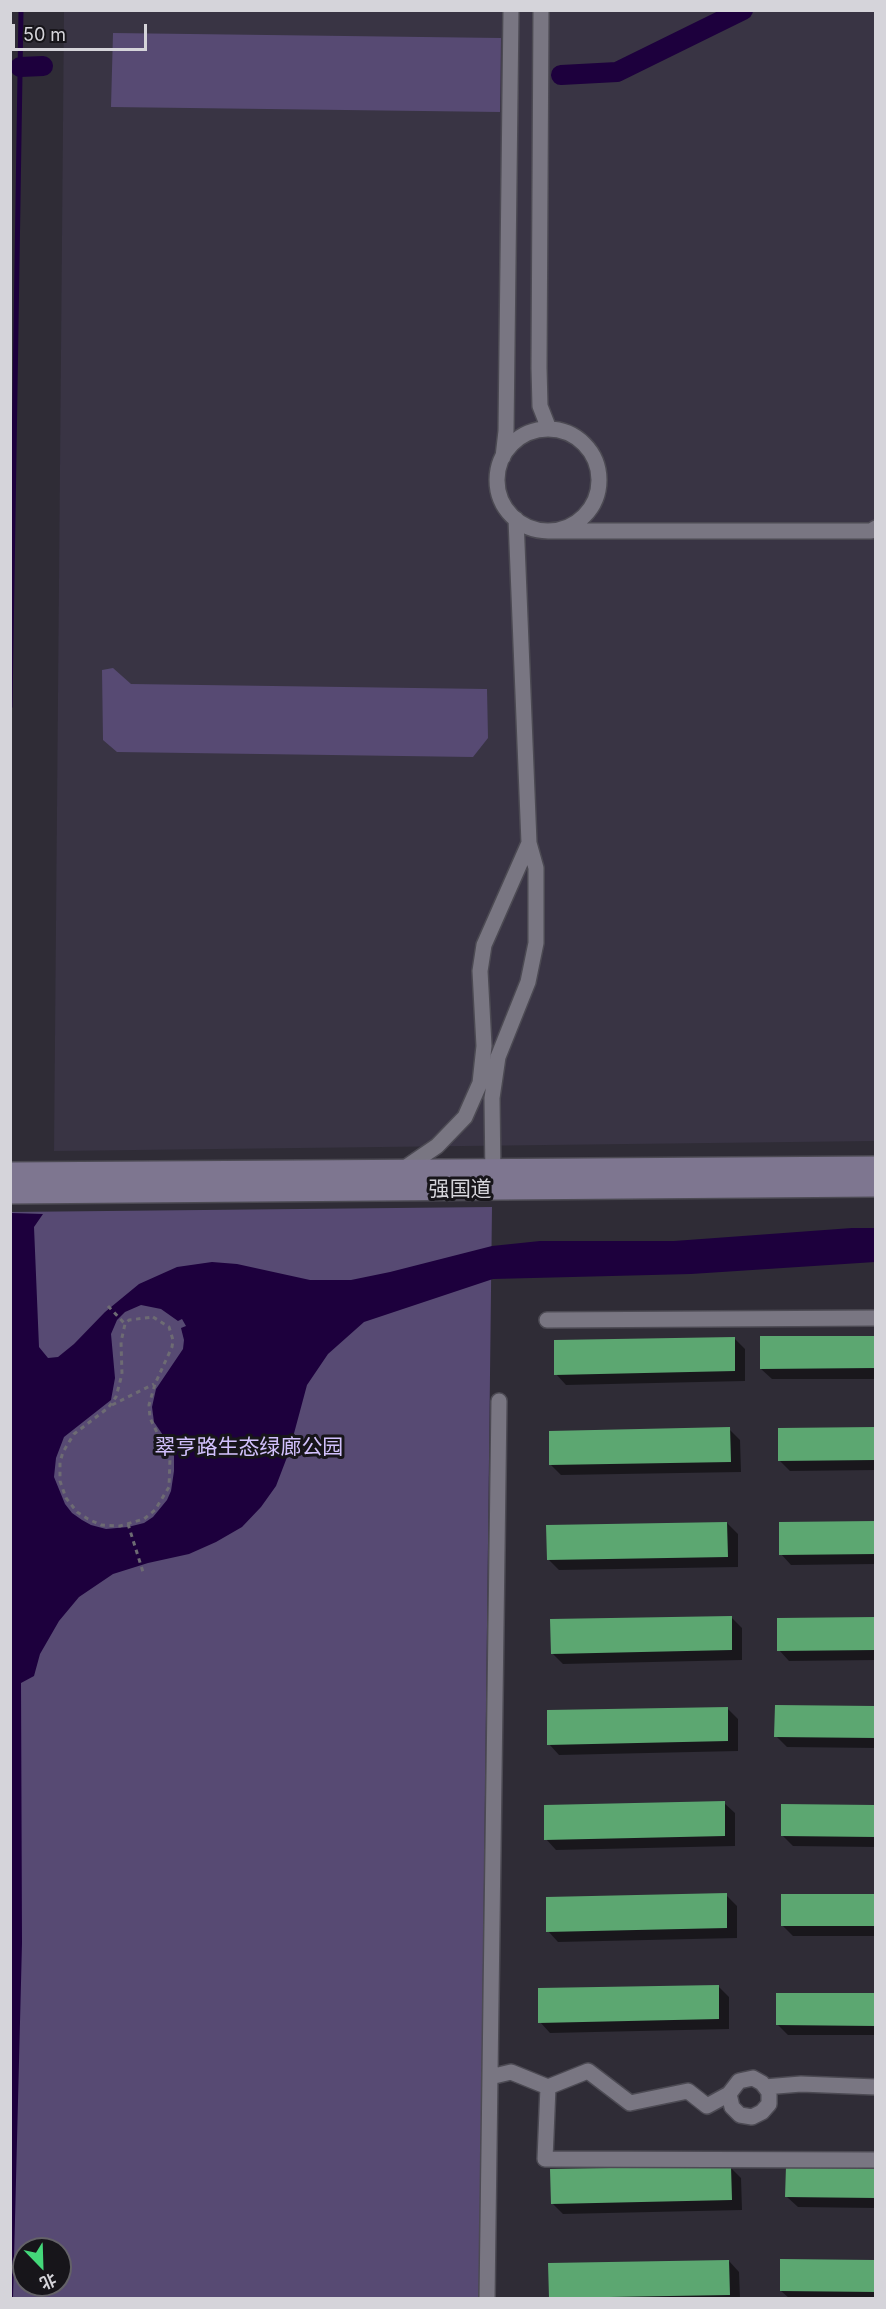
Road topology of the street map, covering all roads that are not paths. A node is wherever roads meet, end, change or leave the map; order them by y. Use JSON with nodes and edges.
{"nodes":[{"id":1,"x":511,"y":10,"type":"edge"},
{"id":2,"x":541,"y":10,"type":"edge"},
{"id":3,"x":549,"y":429,"type":"junction"},
{"id":4,"x":503,"y":456,"type":"junction"},
{"id":5,"x":516,"y":519,"type":"junction"},
{"id":6,"x":876,"y":528,"type":"edge"},
{"id":7,"x":549,"y":531,"type":"junction"},
{"id":8,"x":529,"y":843,"type":"junction"},
{"id":9,"x":876,"y":1167,"type":"edge"},
{"id":10,"x":402,"y":1170,"type":"junction"},
{"id":11,"x":10,"y":1173,"type":"edge"},
{"id":12,"x":493,"y":1180,"type":"junction"},
{"id":13,"x":47,"y":1182,"type":"junction"},
{"id":14,"x":876,"y":1186,"type":"edge"},
{"id":15,"x":10,"y":1193,"type":"edge"},
{"id":16,"x":876,"y":1318,"type":"edge"},
{"id":17,"x":547,"y":1320,"type":"dead end"},
{"id":18,"x":499,"y":1401,"type":"dead end"},
{"id":19,"x":490,"y":2078,"type":"junction"},
{"id":20,"x":548,"y":2087,"type":"junction"},
{"id":21,"x":765,"y":2087,"type":"junction"},
{"id":22,"x":876,"y":2087,"type":"edge"},
{"id":23,"x":729,"y":2094,"type":"junction"},
{"id":24,"x":876,"y":2160,"type":"edge"},
{"id":25,"x":487,"y":2298,"type":"edge"}],
"edges":[{"from":1,"to":4,"type":"street"},
{"from":2,"to":3,"type":"street"},
{"from":3,"to":4,"type":"street"},
{"from":3,"to":7,"type":"street"},
{"from":4,"to":5,"type":"street"},
{"from":5,"to":7,"type":"street"},
{"from":5,"to":8,"type":"street"},
{"from":6,"to":7,"type":"street"},
{"from":8,"to":10,"type":"street"},
{"from":8,"to":12,"type":"street"},
{"from":9,"to":12,"type":"main road","name":"强国道"},
{"from":10,"to":12,"type":"main road","name":"强国道"},
{"from":10,"to":13,"type":"main road","name":"强国道"},
{"from":11,"to":13,"type":"main road"},
{"from":12,"to":13,"type":"main road","name":"强国道"},
{"from":12,"to":14,"type":"main road","name":"强国道"},
{"from":13,"to":15,"type":"main road"},
{"from":16,"to":17,"type":"street"},
{"from":18,"to":19,"type":"street"},
{"from":19,"to":20,"type":"street"},
{"from":19,"to":25,"type":"street"},
{"from":20,"to":23,"type":"street"},
{"from":20,"to":24,"type":"street"},
{"from":21,"to":22,"type":"street"},
{"from":21,"to":23,"type":"street"},
{"from":21,"to":23,"type":"street"}]}
